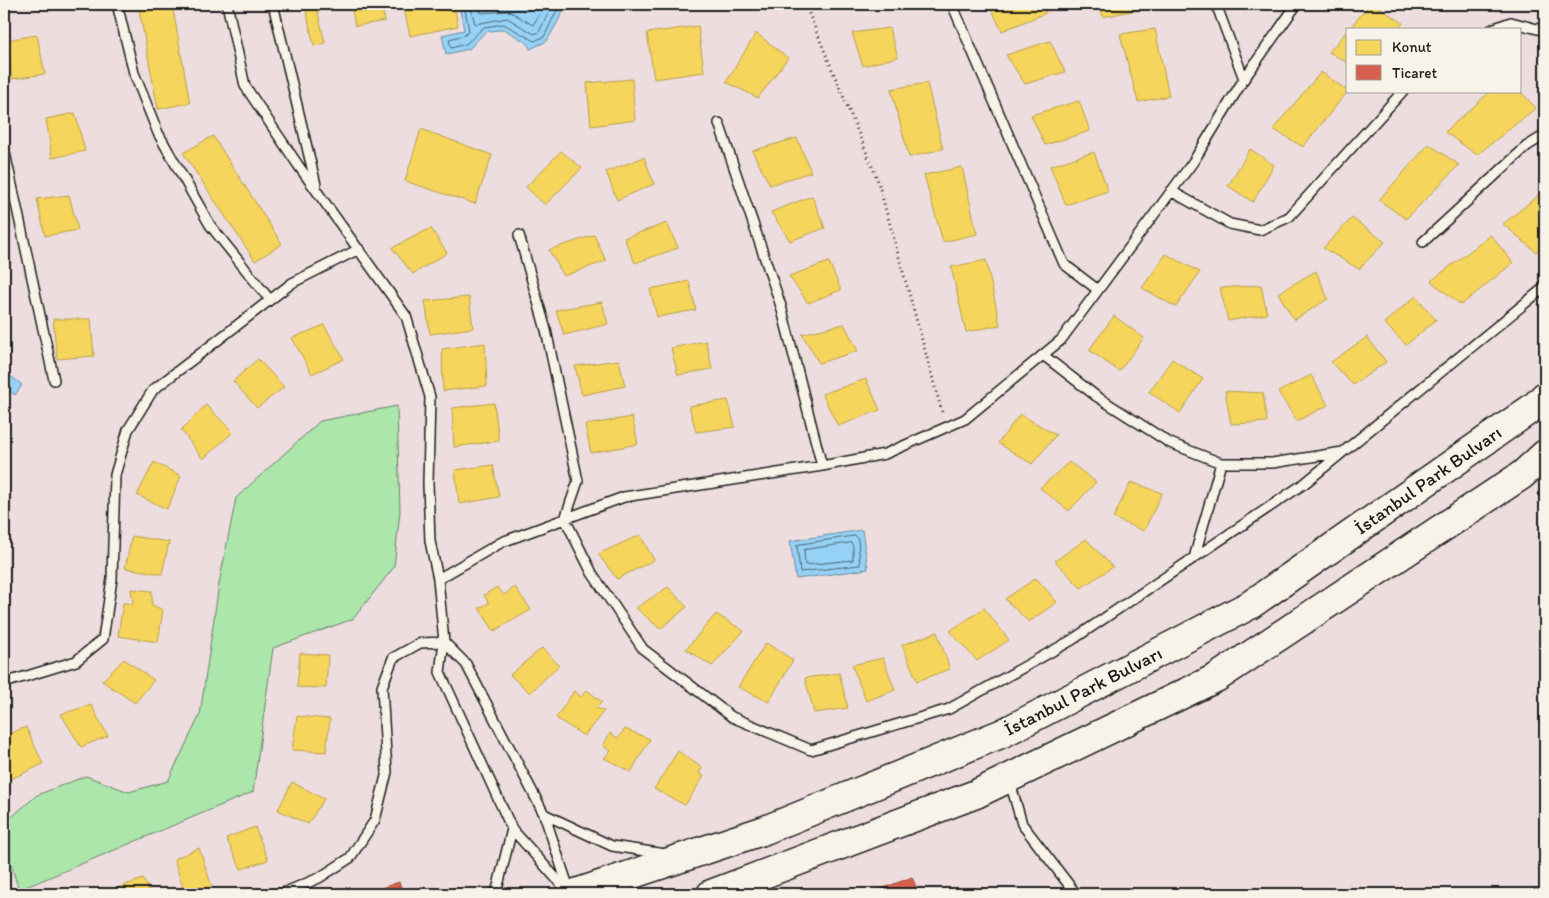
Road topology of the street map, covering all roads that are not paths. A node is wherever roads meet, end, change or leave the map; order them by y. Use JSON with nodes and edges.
{"nodes":[{"id":1,"x":117,"y":4,"type":"edge"},
{"id":2,"x":227,"y":4,"type":"edge"},
{"id":3,"x":274,"y":4,"type":"edge"},
{"id":4,"x":952,"y":4,"type":"edge"},
{"id":5,"x":1216,"y":4,"type":"edge"},
{"id":6,"x":1297,"y":4,"type":"edge"},
{"id":7,"x":1495,"y":28,"type":"edge"},
{"id":8,"x":1545,"y":31,"type":"edge"},
{"id":9,"x":1244,"y":79,"type":"junction"},
{"id":10,"x":1402,"y":92,"type":"edge"},
{"id":11,"x":719,"y":123,"type":"dead end"},
{"id":12,"x":1545,"y":135,"type":"edge"},
{"id":13,"x":4,"y":148,"type":"edge"},
{"id":14,"x":317,"y":190,"type":"junction"},
{"id":15,"x":1171,"y":191,"type":"junction"},
{"id":16,"x":519,"y":235,"type":"dead end"},
{"id":17,"x":1423,"y":242,"type":"dead end"},
{"id":18,"x":359,"y":249,"type":"junction"},
{"id":19,"x":1545,"y":288,"type":"edge"},
{"id":20,"x":1098,"y":290,"type":"junction"},
{"id":21,"x":270,"y":300,"type":"junction"},
{"id":22,"x":1043,"y":354,"type":"junction"},
{"id":23,"x":54,"y":380,"type":"dead end"},
{"id":24,"x":1545,"y":396,"type":"edge"},
{"id":25,"x":1344,"y":452,"type":"junction"},
{"id":26,"x":1545,"y":454,"type":"edge"},
{"id":27,"x":1221,"y":463,"type":"junction"},
{"id":28,"x":822,"y":466,"type":"junction"},
{"id":29,"x":565,"y":519,"type":"junction"},
{"id":30,"x":1194,"y":558,"type":"junction"},
{"id":31,"x":438,"y":579,"type":"junction"},
{"id":32,"x":444,"y":642,"type":"junction"},
{"id":33,"x":4,"y":683,"type":"edge"},
{"id":34,"x":1009,"y":778,"type":"junction"},
{"id":35,"x":544,"y":814,"type":"junction"},
{"id":36,"x":512,"y":829,"type":"junction"},
{"id":37,"x":682,"y":856,"type":"junction"},
{"id":38,"x":281,"y":894,"type":"edge"},
{"id":39,"x":496,"y":894,"type":"edge"},
{"id":40,"x":571,"y":894,"type":"edge"},
{"id":41,"x":712,"y":894,"type":"edge"},
{"id":42,"x":1076,"y":894,"type":"edge"}],
"edges":[{"from":1,"to":21,"type":"lane"},
{"from":2,"to":14,"type":"lane"},
{"from":3,"to":14,"type":"lane"},
{"from":4,"to":20,"type":"lane"},
{"from":5,"to":9,"type":"lane"},
{"from":6,"to":9,"type":"lane"},
{"from":7,"to":8,"type":"lane"},
{"from":9,"to":15,"type":"lane"},
{"from":10,"to":15,"type":"lane"},
{"from":11,"to":28,"type":"lane"},
{"from":12,"to":17,"type":"lane"},
{"from":13,"to":23,"type":"lane"},
{"from":14,"to":18,"type":"lane"},
{"from":15,"to":20,"type":"lane"},
{"from":16,"to":29,"type":"lane"},
{"from":18,"to":21,"type":"lane"},
{"from":18,"to":31,"type":"lane"},
{"from":19,"to":25,"type":"lane"},
{"from":20,"to":22,"type":"lane"},
{"from":21,"to":33,"type":"lane"},
{"from":22,"to":27,"type":"lane"},
{"from":22,"to":28,"type":"lane"},
{"from":24,"to":37,"type":"highway","name":"İstanbul Park Bulvarı"},
{"from":25,"to":27,"type":"lane"},
{"from":25,"to":30,"type":"lane"},
{"from":26,"to":34,"type":"highway"},
{"from":27,"to":30,"type":"lane"},
{"from":28,"to":29,"type":"lane"},
{"from":29,"to":30,"type":"lane"},
{"from":29,"to":31,"type":"lane"},
{"from":31,"to":32,"type":"lane"},
{"from":32,"to":35,"type":"lane"},
{"from":32,"to":36,"type":"lane"},
{"from":32,"to":38,"type":"lane"},
{"from":34,"to":41,"type":"highway"},
{"from":34,"to":42,"type":"lane"},
{"from":35,"to":37,"type":"lane"},
{"from":35,"to":40,"type":"lane"},
{"from":36,"to":39,"type":"lane"},
{"from":36,"to":40,"type":"lane"},
{"from":37,"to":40,"type":"highway","name":"İstanbul Park Bulvarı"}]}
